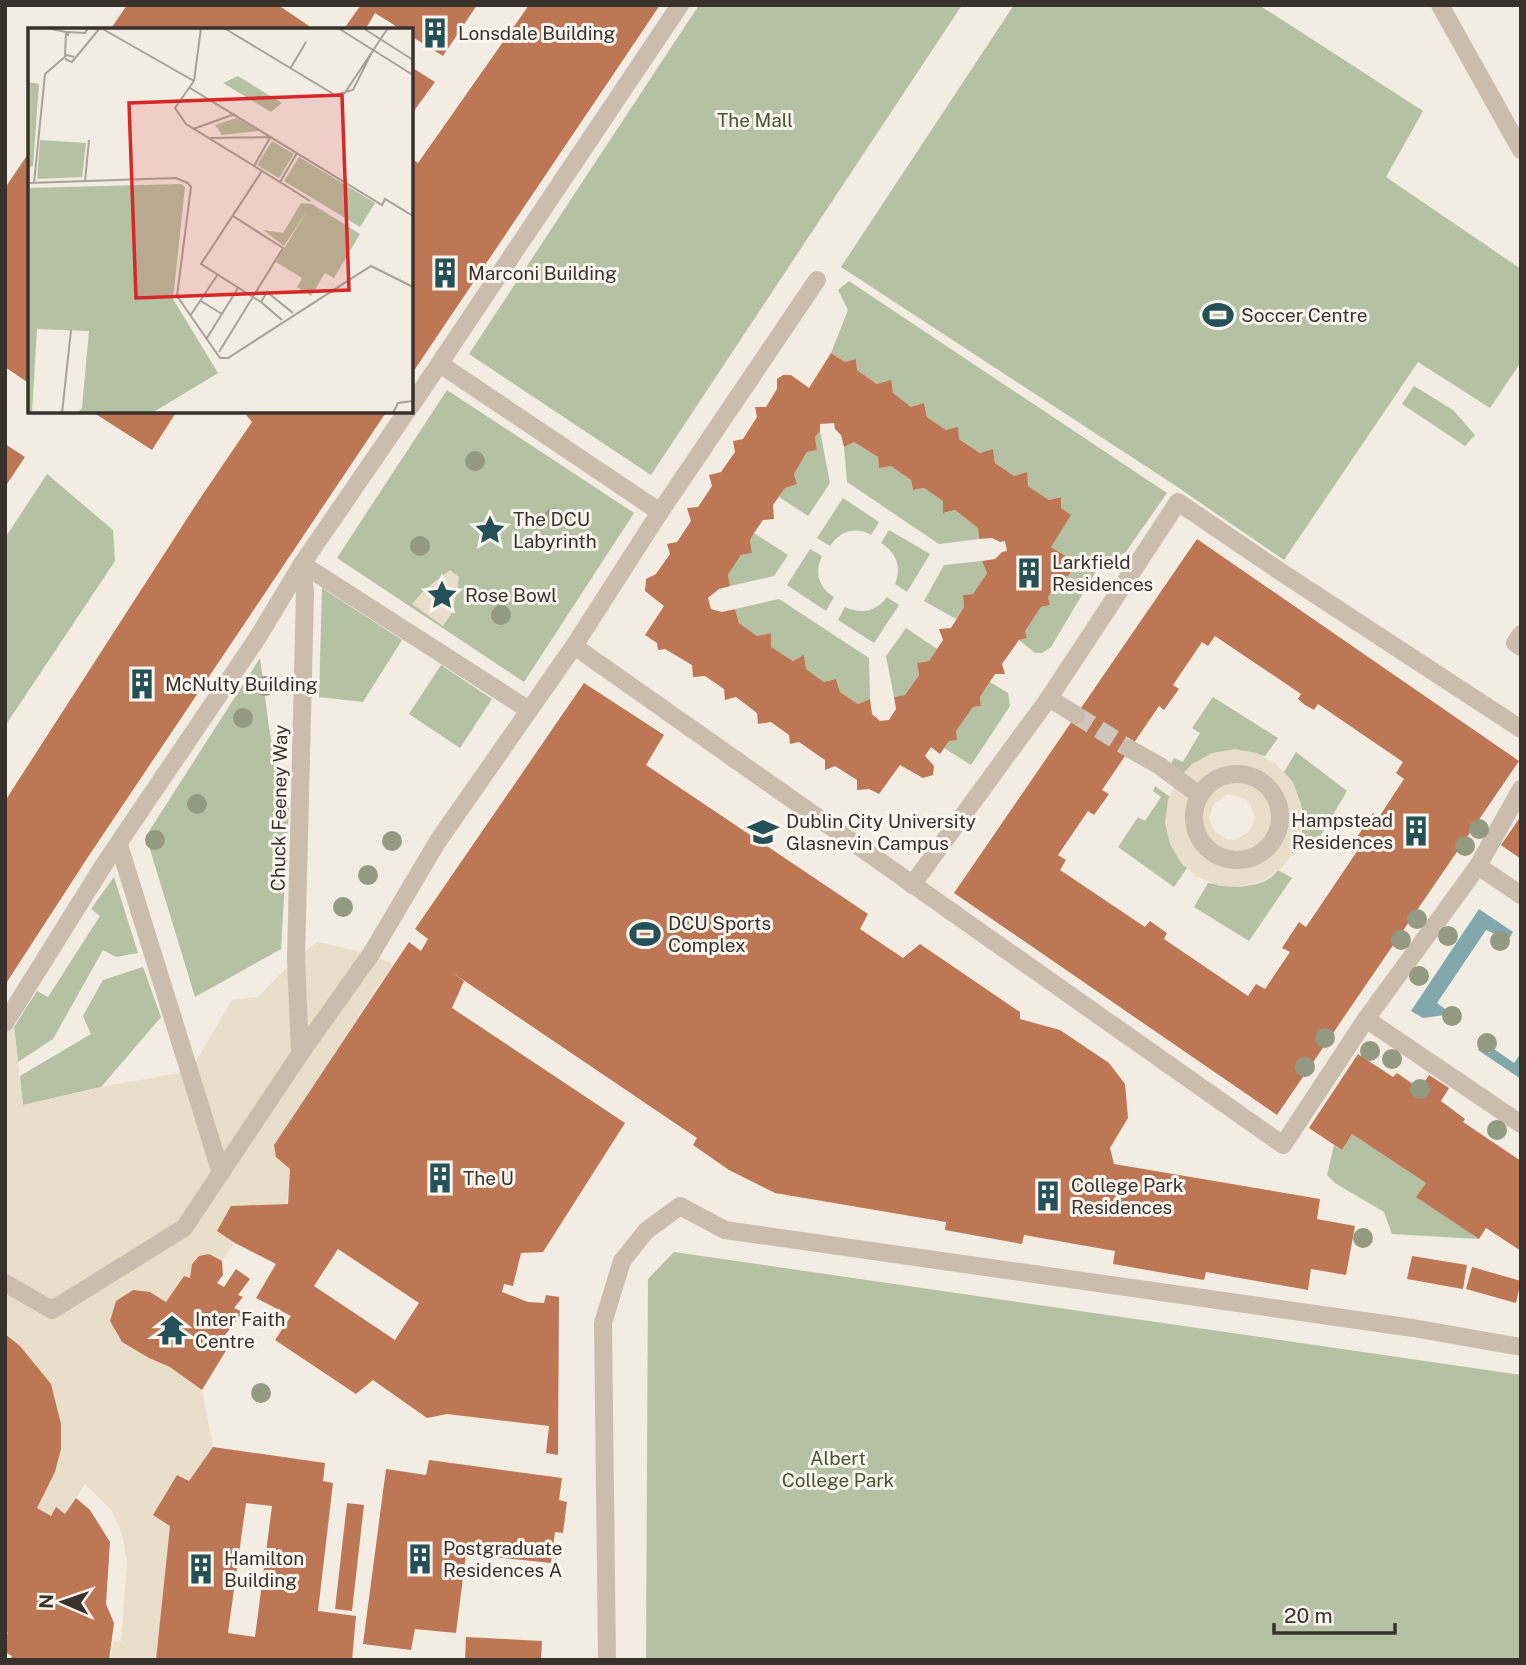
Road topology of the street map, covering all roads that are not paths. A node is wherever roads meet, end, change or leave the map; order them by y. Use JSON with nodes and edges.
{"nodes":[{"id":1,"x":680,"y":5,"type":"edge"},
{"id":2,"x":1440,"y":5,"type":"edge"},
{"id":3,"x":1521,"y":150,"type":"edge"},
{"id":4,"x":817,"y":280,"type":"dead end"},
{"id":5,"x":440,"y":364,"type":"junction"},
{"id":6,"x":413,"y":403,"type":"edge"},
{"id":7,"x":406,"y":413,"type":"edge"},
{"id":8,"x":660,"y":512,"type":"junction"},
{"id":9,"x":302,"y":565,"type":"junction"},
{"id":10,"x":1521,"y":634,"type":"edge"},
{"id":11,"x":574,"y":646,"type":"junction"},
{"id":12,"x":1521,"y":647,"type":"edge"},
{"id":13,"x":1049,"y":698,"type":"junction"},
{"id":14,"x":529,"y":709,"type":"junction"},
{"id":15,"x":1076,"y":715,"type":"tunnel mouth"},
{"id":16,"x":1521,"y":729,"type":"edge"},
{"id":17,"x":1130,"y":748,"type":"tunnel mouth"},
{"id":18,"x":1521,"y":789,"type":"edge"},
{"id":19,"x":1199,"y":795,"type":"junction"},
{"id":20,"x":119,"y":845,"type":"junction"},
{"id":21,"x":1478,"y":866,"type":"junction"},
{"id":22,"x":912,"y":885,"type":"junction"},
{"id":23,"x":1521,"y":895,"type":"edge"},
{"id":24,"x":1366,"y":1018,"type":"junction"},
{"id":25,"x":5,"y":1023,"type":"edge"},
{"id":26,"x":300,"y":1054,"type":"junction"},
{"id":27,"x":1521,"y":1124,"type":"edge"},
{"id":28,"x":221,"y":1173,"type":"junction"},
{"id":29,"x":5,"y":1283,"type":"edge"},
{"id":30,"x":1521,"y":1347,"type":"edge"},
{"id":31,"x":607,"y":1660,"type":"edge"}],
"edges":[{"from":1,"to":5,"type":"street"},
{"from":2,"to":3,"type":"street"},
{"from":4,"to":8,"type":"street"},
{"from":5,"to":6,"type":"street"},
{"from":5,"to":8,"type":"street"},
{"from":7,"to":9,"type":"street"},
{"from":8,"to":11,"type":"street"},
{"from":9,"to":14,"type":"street"},
{"from":9,"to":20,"type":"street"},
{"from":9,"to":26,"type":"street","name":"Chuck Feeney Way"},
{"from":10,"to":12,"type":"street"},
{"from":11,"to":14,"type":"street"},
{"from":11,"to":22,"type":"street"},
{"from":13,"to":15,"type":"street"},
{"from":13,"to":16,"type":"street"},
{"from":13,"to":22,"type":"street"},
{"from":14,"to":26,"type":"street"},
{"from":17,"to":19,"type":"street"},
{"from":18,"to":21,"type":"street"},
{"from":19,"to":19,"type":"street"},
{"from":20,"to":25,"type":"street"},
{"from":20,"to":28,"type":"street"},
{"from":21,"to":23,"type":"street"},
{"from":21,"to":24,"type":"street"},
{"from":22,"to":24,"type":"street"},
{"from":24,"to":27,"type":"street"},
{"from":26,"to":28,"type":"street"},
{"from":28,"to":29,"type":"street"},
{"from":30,"to":31,"type":"street"}]}
